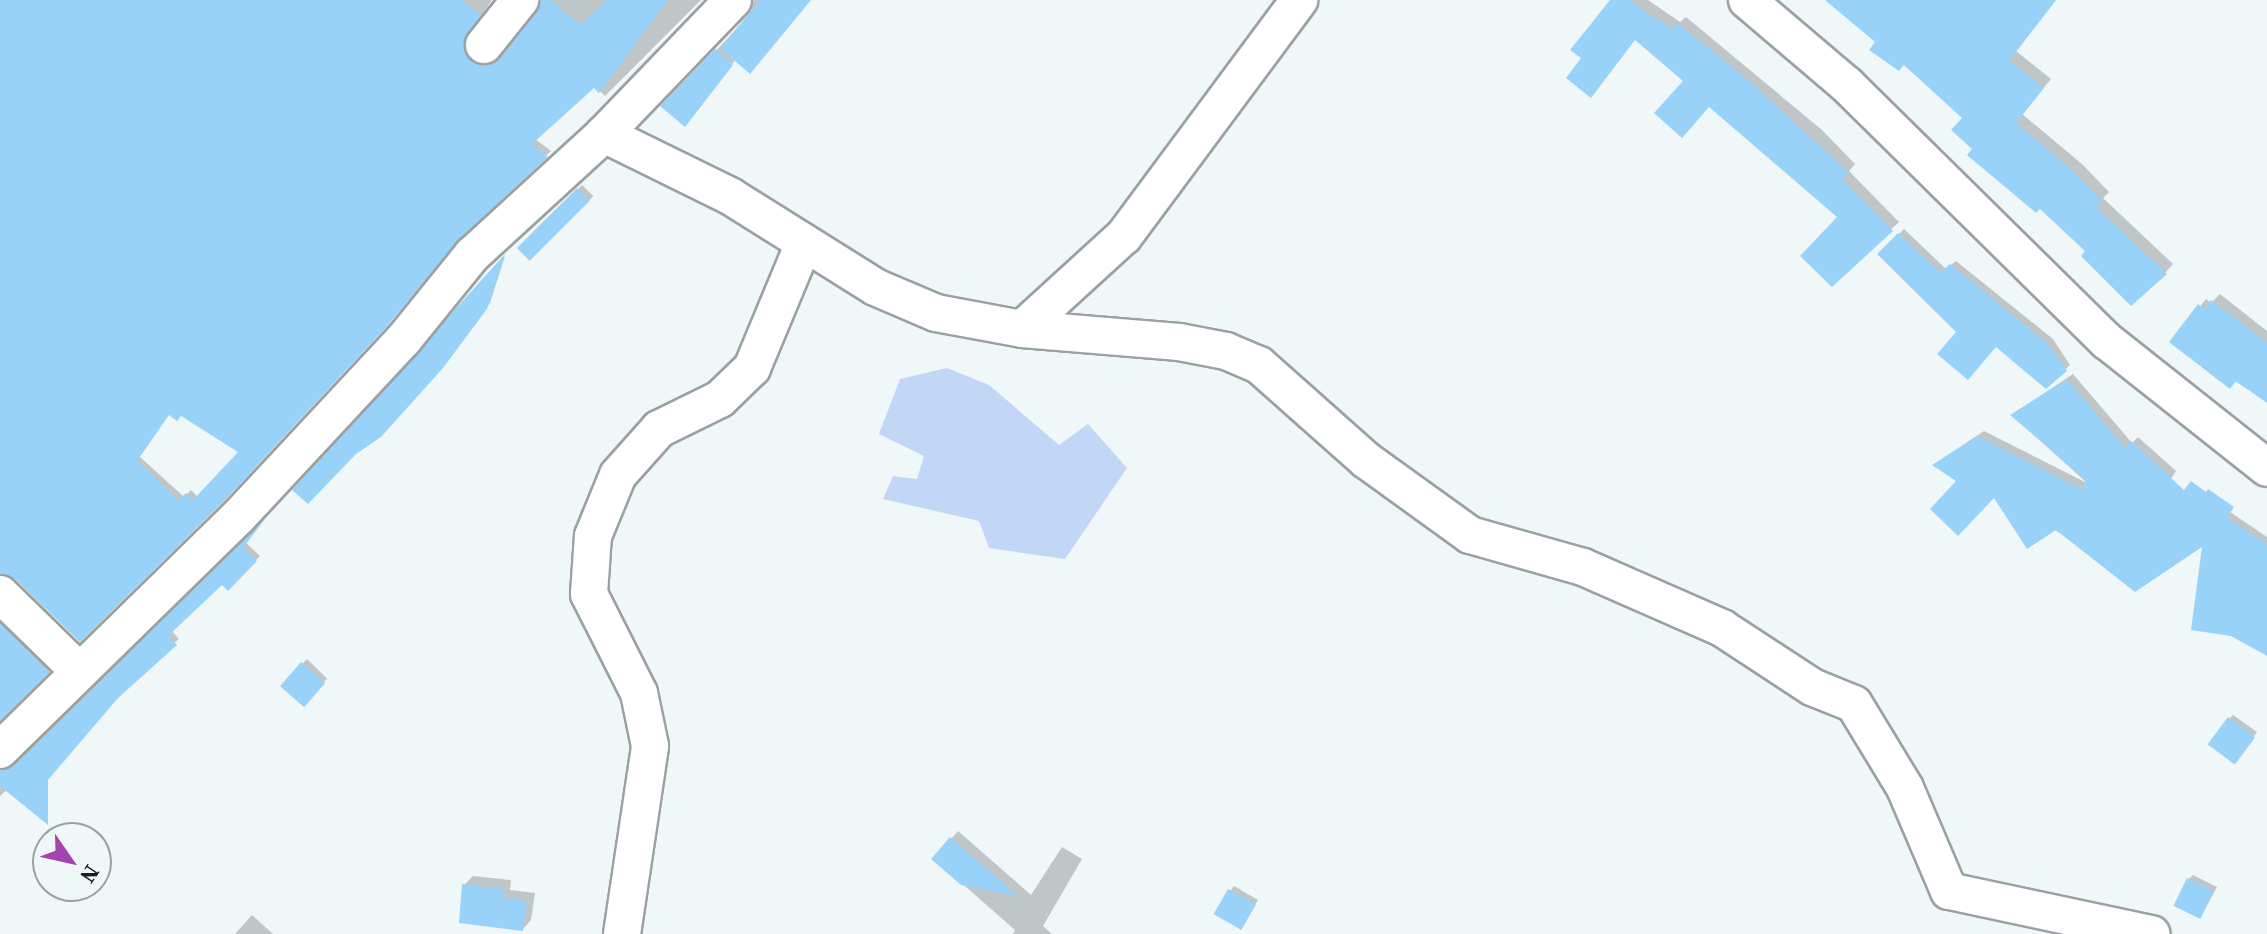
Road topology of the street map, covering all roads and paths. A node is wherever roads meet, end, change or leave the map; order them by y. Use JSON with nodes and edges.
{"nodes":[{"id":1,"x":520,"y":0,"type":"edge"},
{"id":2,"x":733,"y":0,"type":"edge"},
{"id":3,"x":1299,"y":0,"type":"edge"},
{"id":4,"x":1747,"y":0,"type":"edge"},
{"id":5,"x":484,"y":45,"type":"dead end"},
{"id":6,"x":604,"y":134,"type":"junction"},
{"id":7,"x":804,"y":243,"type":"junction"},
{"id":8,"x":1022,"y":329,"type":"junction"},
{"id":9,"x":2267,"y":468,"type":"edge"},
{"id":10,"x":0,"y":594,"type":"edge"},
{"id":11,"x":78,"y":670,"type":"junction"},
{"id":12,"x":0,"y":750,"type":"edge"},
{"id":13,"x":622,"y":934,"type":"edge"},
{"id":14,"x":2151,"y":934,"type":"edge"}],
"edges":[{"from":1,"to":5,"type":"street"},
{"from":2,"to":6,"type":"street"},
{"from":3,"to":8,"type":"street"},
{"from":4,"to":9,"type":"street"},
{"from":6,"to":7,"type":"street"},
{"from":6,"to":11,"type":"street"},
{"from":7,"to":8,"type":"street"},
{"from":7,"to":13,"type":"street"},
{"from":8,"to":14,"type":"street"},
{"from":10,"to":11,"type":"street"},
{"from":11,"to":12,"type":"street"}]}
